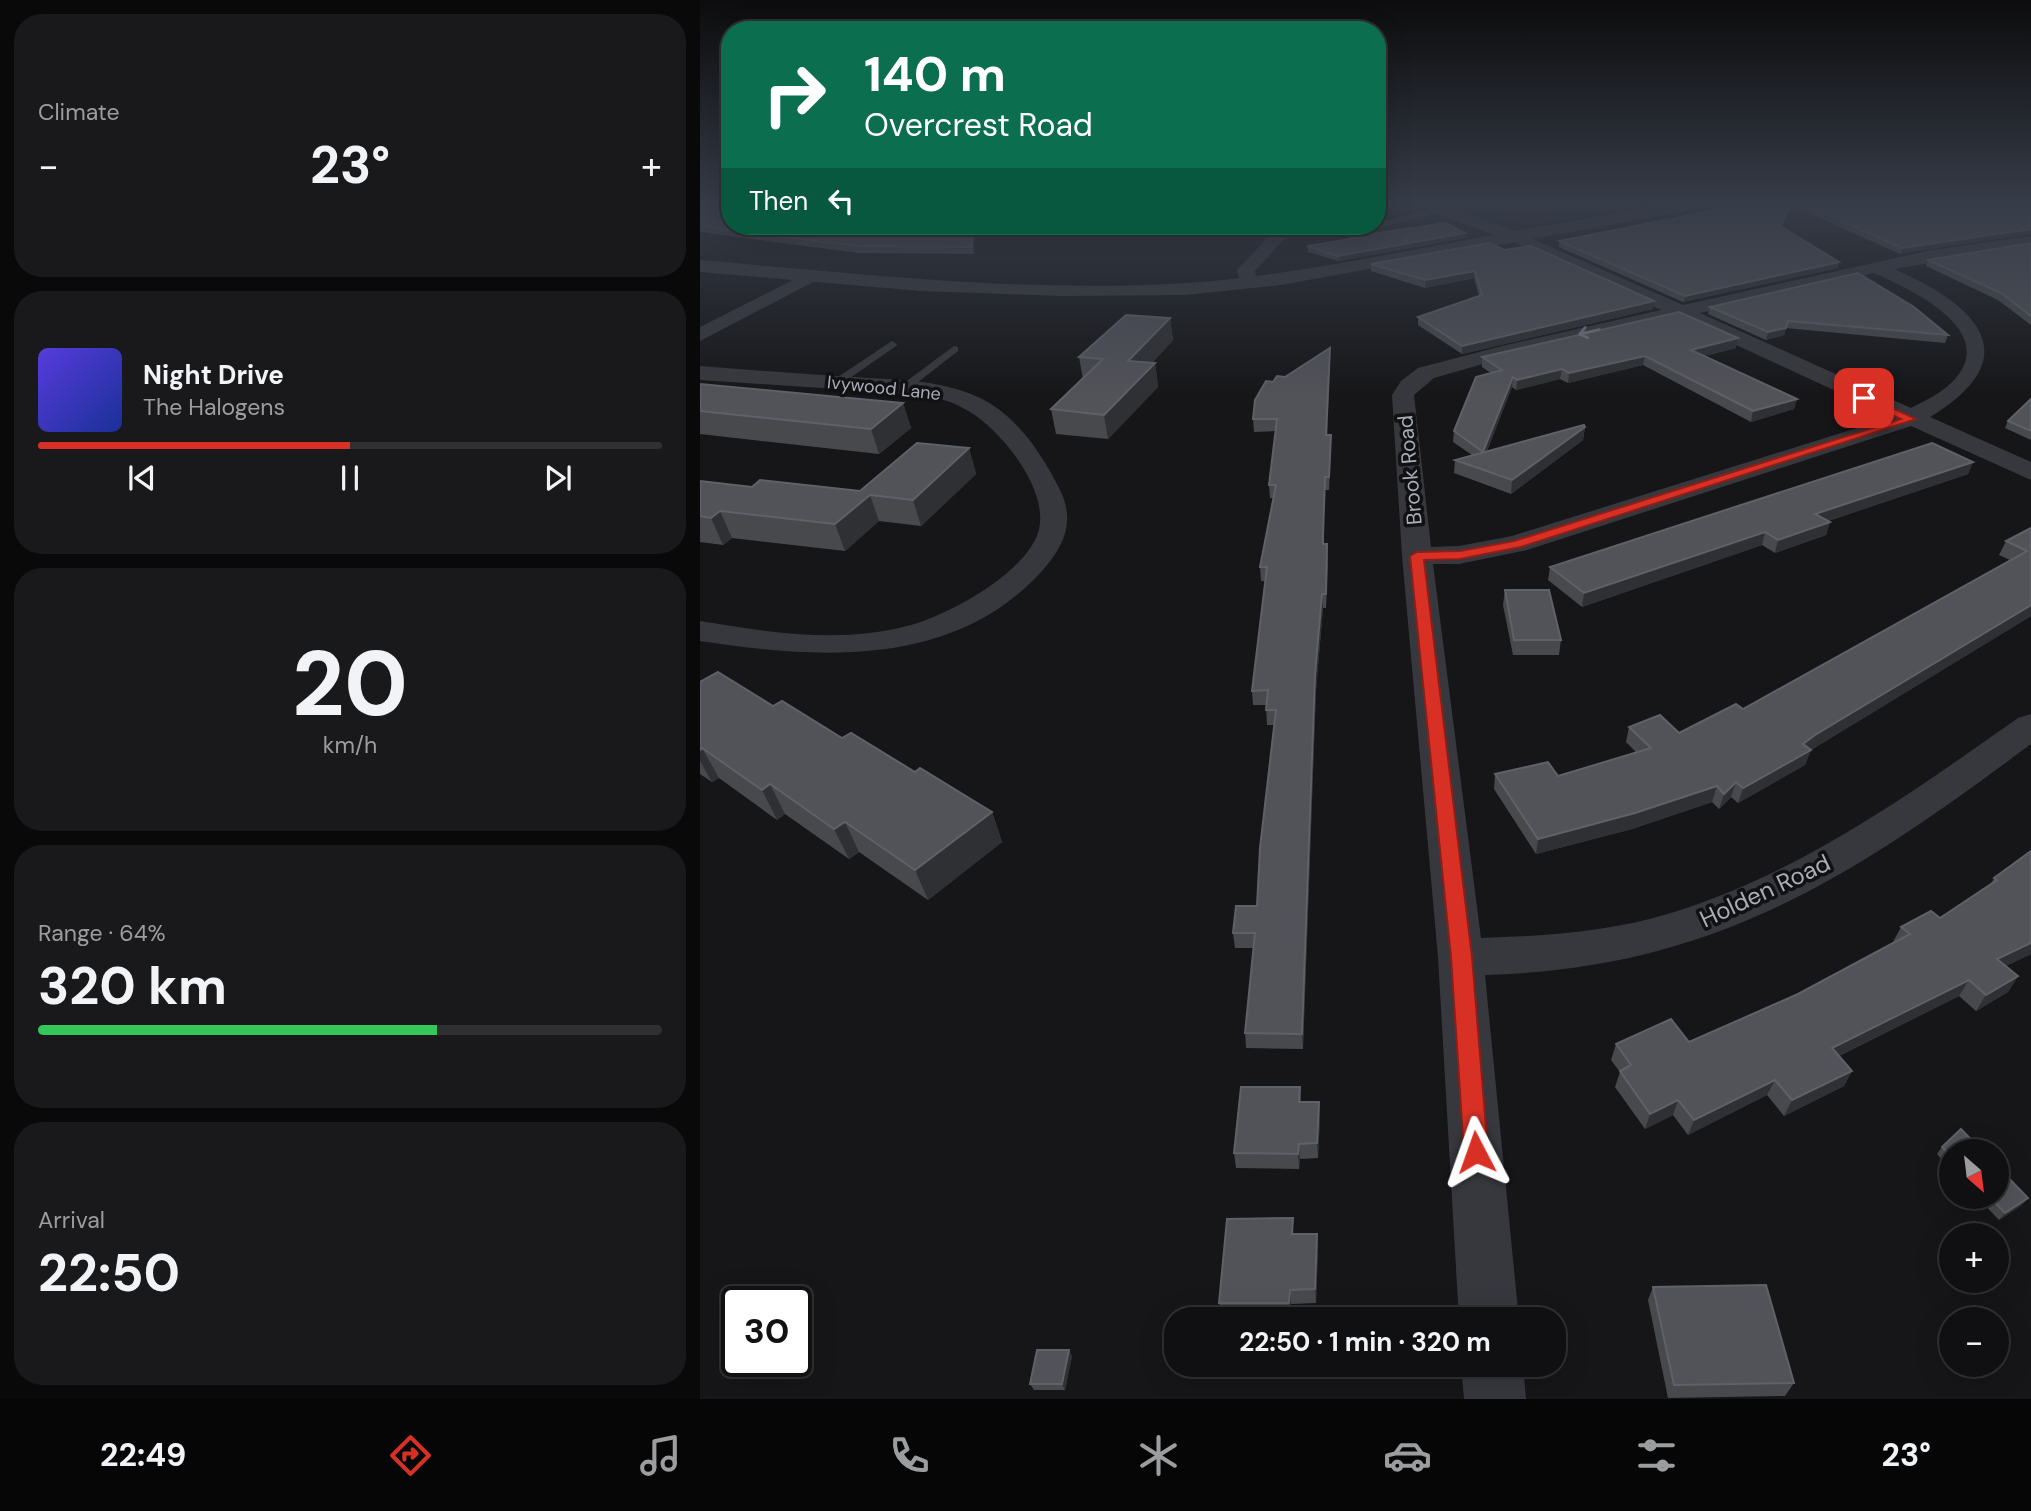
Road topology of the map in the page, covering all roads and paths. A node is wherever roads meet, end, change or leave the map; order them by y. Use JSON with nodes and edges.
{"nodes":[{"id":1,"x":703,"y":266,"type":"edge"},
{"id":2,"x":1250,"y":266,"type":"edge"},
{"id":3,"x":1346,"y":266,"type":"edge"},
{"id":4,"x":1580,"y":266,"type":"edge"},
{"id":5,"x":1877,"y":266,"type":"edge"},
{"id":6,"x":1874,"y":267,"type":"junction"},
{"id":7,"x":809,"y":277,"type":"junction"},
{"id":8,"x":1248,"y":283,"type":"junction"},
{"id":9,"x":1679,"y":312,"type":"junction"},
{"id":10,"x":700,"y":335,"type":"edge"},
{"id":11,"x":892,"y":344,"type":"dead end"},
{"id":12,"x":954,"y":349,"type":"dead end"},
{"id":13,"x":700,"y":373,"type":"edge"},
{"id":14,"x":836,"y":383,"type":"junction"},
{"id":15,"x":904,"y":388,"type":"junction"},
{"id":16,"x":1910,"y":419,"type":"junction"},
{"id":17,"x":2031,"y":472,"type":"edge"},
{"id":18,"x":1417,"y":556,"type":"junction"},
{"id":19,"x":700,"y":631,"type":"edge"},
{"id":20,"x":2031,"y":726,"type":"edge"},
{"id":21,"x":1461,"y":957,"type":"junction"},
{"id":22,"x":1488,"y":1307,"type":"edge"},
{"id":23,"x":1493,"y":1377,"type":"edge"},
{"id":24,"x":1495,"y":1399,"type":"edge"}],
"edges":[{"from":1,"to":7,"type":"street"},
{"from":2,"to":8,"type":"street"},
{"from":3,"to":8,"type":"street"},
{"from":4,"to":9,"type":"street"},
{"from":5,"to":6,"type":"street","name":"Brook Road"},
{"from":6,"to":9,"type":"street","name":"Brook Road"},
{"from":6,"to":16,"type":"street"},
{"from":7,"to":8,"type":"street"},
{"from":7,"to":10,"type":"street"},
{"from":9,"to":16,"type":"street"},
{"from":9,"to":18,"type":"street","name":"Brook Road","one_way":true},
{"from":11,"to":14,"type":"lane"},
{"from":12,"to":15,"type":"lane"},
{"from":13,"to":14,"type":"street","name":"Ivywood Lane"},
{"from":14,"to":15,"type":"street","name":"Ivywood Lane"},
{"from":15,"to":19,"type":"street","name":"Ivywood Lane"},
{"from":16,"to":17,"type":"street"},
{"from":16,"to":18,"type":"street"},
{"from":18,"to":21,"type":"street","name":"Brook Road"},
{"from":20,"to":21,"type":"street","name":"Holden Road"},
{"from":21,"to":22,"type":"street","name":"Brook Road"},
{"from":23,"to":24,"type":"street"}]}
